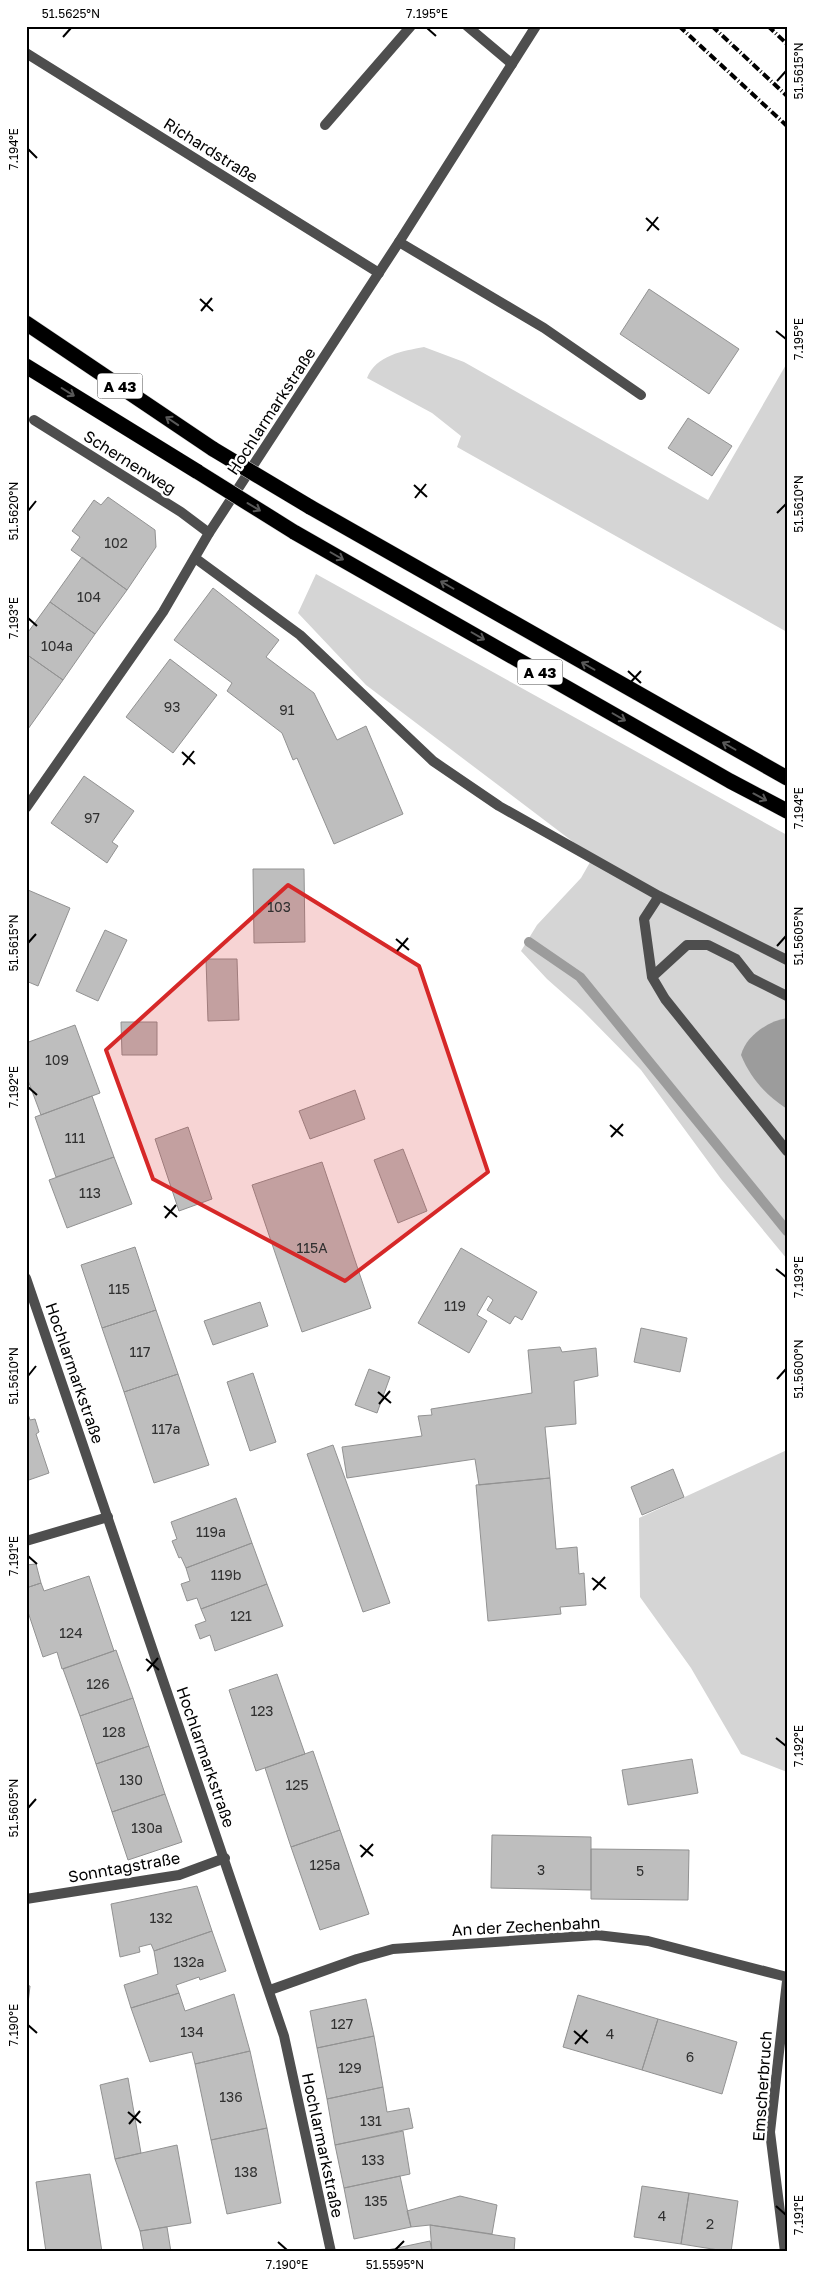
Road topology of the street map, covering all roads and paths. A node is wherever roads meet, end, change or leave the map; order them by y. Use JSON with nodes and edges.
{"nodes":[{"id":1,"x":411,"y":26,"type":"edge"},
{"id":2,"x":467,"y":26,"type":"edge"},
{"id":3,"x":536,"y":26,"type":"edge"},
{"id":4,"x":26,"y":53,"type":"edge"},
{"id":5,"x":512,"y":64,"type":"junction"},
{"id":6,"x":324,"y":125,"type":"dead end"},
{"id":7,"x":399,"y":242,"type":"junction"},
{"id":8,"x":379,"y":273,"type":"junction"},
{"id":9,"x":26,"y":323,"type":"edge"},
{"id":10,"x":26,"y":366,"type":"edge"},
{"id":11,"x":641,"y":396,"type":"dead end"},
{"id":12,"x":34,"y":420,"type":"dead end"},
{"id":13,"x":209,"y":533,"type":"junction"},
{"id":14,"x":195,"y":558,"type":"junction"},
{"id":15,"x":787,"y":778,"type":"edge"},
{"id":16,"x":26,"y":808,"type":"edge"},
{"id":17,"x":787,"y":811,"type":"edge"},
{"id":18,"x":659,"y":896,"type":"junction"},
{"id":19,"x":787,"y":960,"type":"edge"},
{"id":20,"x":652,"y":977,"type":"junction"},
{"id":21,"x":787,"y":996,"type":"edge"},
{"id":22,"x":787,"y":1151,"type":"edge"},
{"id":23,"x":26,"y":1278,"type":"edge"},
{"id":24,"x":108,"y":1516,"type":"junction"},
{"id":25,"x":26,"y":1541,"type":"edge"},
{"id":26,"x":225,"y":1858,"type":"junction"},
{"id":27,"x":26,"y":1899,"type":"edge"},
{"id":28,"x":787,"y":1977,"type":"edge"},
{"id":29,"x":787,"y":1981,"type":"edge"},
{"id":30,"x":270,"y":1990,"type":"junction"},
{"id":31,"x":332,"y":2252,"type":"edge"},
{"id":32,"x":785,"y":2252,"type":"edge"}],
"edges":[{"from":1,"to":6,"type":"street"},
{"from":2,"to":5,"type":"street"},
{"from":3,"to":5,"type":"street","name":"Hochlarmarkstraße"},
{"from":4,"to":8,"type":"street","name":"Richardstraße"},
{"from":5,"to":7,"type":"street","name":"Hochlarmarkstraße"},
{"from":7,"to":8,"type":"street","name":"Hochlarmarkstraße"},
{"from":7,"to":11,"type":"street"},
{"from":8,"to":13,"type":"street","name":"Hochlarmarkstraße"},
{"from":15,"to":9,"type":"highway","number":"A 43","one_way":true,"bridge":true},
{"from":10,"to":17,"type":"highway","number":"A 43","one_way":true,"bridge":true},
{"from":12,"to":13,"type":"street","name":"Schernenweg"},
{"from":13,"to":14,"type":"street","name":"Hochlarmarkstraße"},
{"from":14,"to":16,"type":"street","name":"Hochlarmarkstraße"},
{"from":14,"to":18,"type":"street"},
{"from":18,"to":19,"type":"street"},
{"from":18,"to":20,"type":"street"},
{"from":20,"to":21,"type":"street"},
{"from":20,"to":22,"type":"street"},
{"from":23,"to":24,"type":"street","name":"Hochlarmarkstraße"},
{"from":24,"to":25,"type":"street"},
{"from":24,"to":26,"type":"street","name":"Hochlarmarkstraße"},
{"from":26,"to":27,"type":"street","name":"Sonntagstraße"},
{"from":26,"to":30,"type":"street","name":"Hochlarmarkstraße"},
{"from":28,"to":30,"type":"street","name":"An der Zechenbahn"},
{"from":29,"to":32,"type":"street","name":"Emscherbruch"},
{"from":30,"to":31,"type":"street","name":"Hochlarmarkstraße"}]}
